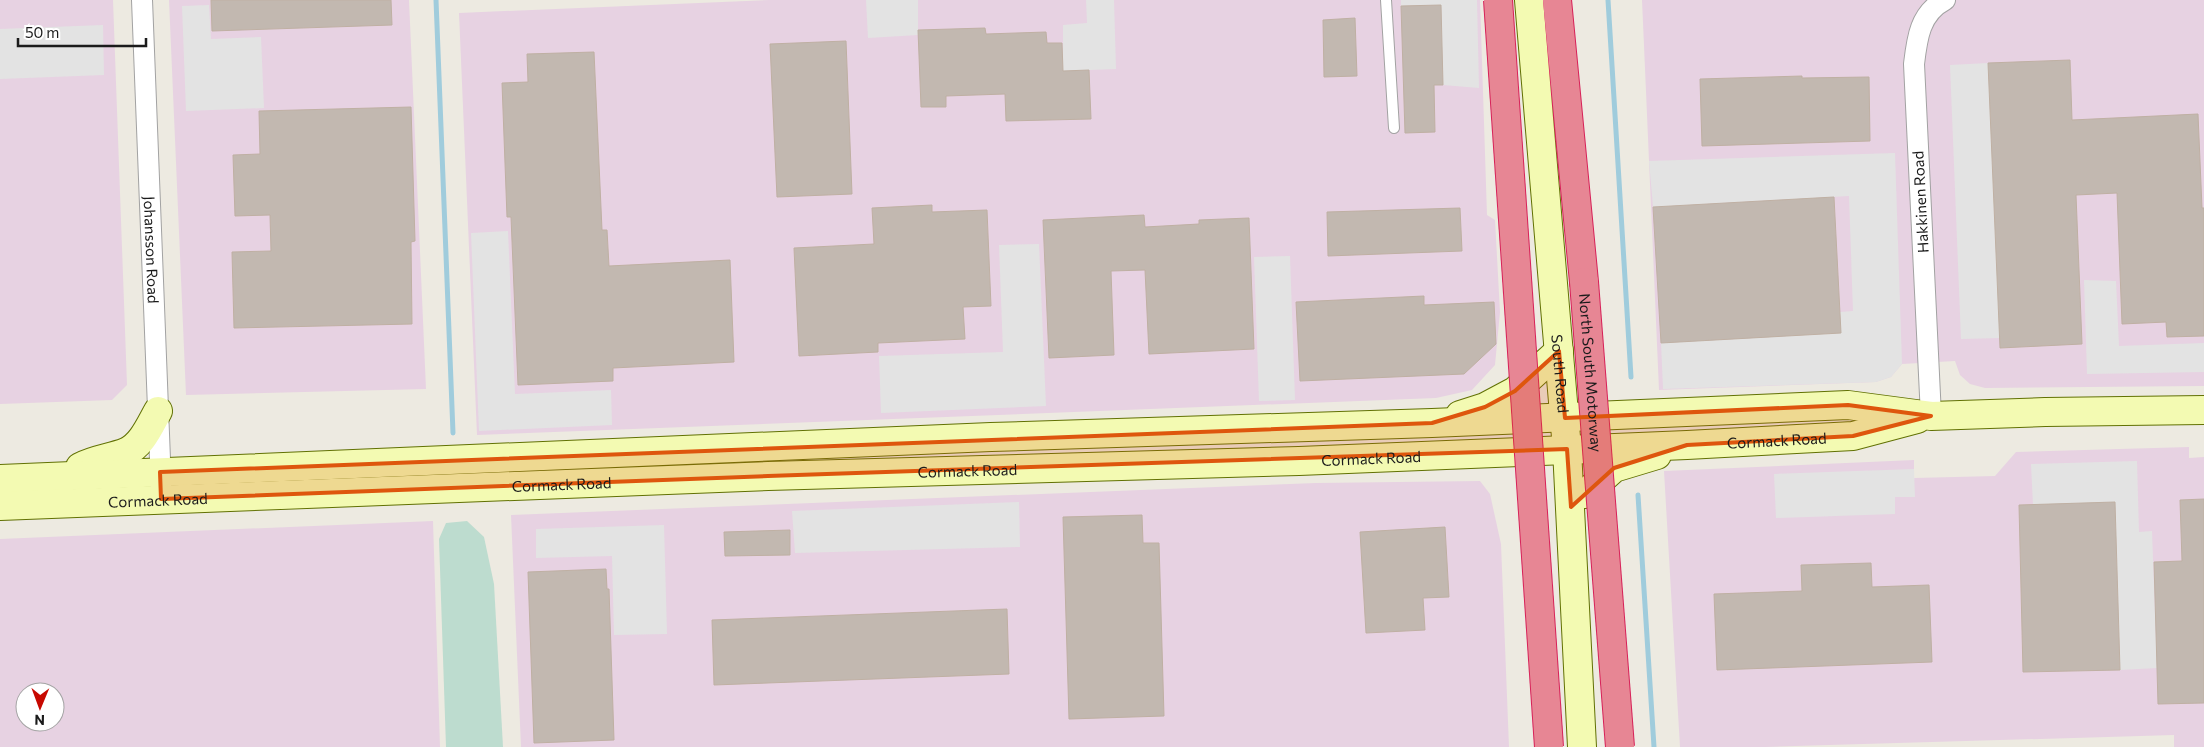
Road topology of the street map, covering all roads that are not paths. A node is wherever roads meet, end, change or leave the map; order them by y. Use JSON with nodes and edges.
{"nodes":[{"id":1,"x":142,"y":0,"type":"edge"},
{"id":2,"x":1386,"y":0,"type":"edge"},
{"id":3,"x":1498,"y":0,"type":"edge"},
{"id":4,"x":1529,"y":0,"type":"edge"},
{"id":5,"x":1556,"y":0,"type":"edge"},
{"id":6,"x":1945,"y":0,"type":"edge"},
{"id":7,"x":1394,"y":128,"type":"dead end"},
{"id":8,"x":1559,"y":351,"type":"junction"},
{"id":9,"x":2204,"y":410,"type":"edge"},
{"id":10,"x":158,"y":411,"type":"junction"},
{"id":11,"x":1931,"y":416,"type":"junction"},
{"id":12,"x":1565,"y":418,"type":"junction"},
{"id":13,"x":1432,"y":423,"type":"junction"},
{"id":14,"x":1297,"y":428,"type":"junction"},
{"id":15,"x":1687,"y":445,"type":"junction"},
{"id":16,"x":1567,"y":449,"type":"junction"},
{"id":17,"x":1299,"y":461,"type":"junction"},
{"id":18,"x":160,"y":472,"type":"junction"},
{"id":19,"x":61,"y":476,"type":"junction"},
{"id":20,"x":0,"y":479,"type":"edge"},
{"id":21,"x":161,"y":499,"type":"junction"},
{"id":22,"x":0,"y":506,"type":"edge"},
{"id":23,"x":1571,"y":507,"type":"junction"},
{"id":24,"x":1549,"y":747,"type":"edge"},
{"id":25,"x":1582,"y":747,"type":"edge"},
{"id":26,"x":1620,"y":747,"type":"edge"}],
"edges":[{"from":1,"to":10,"type":"street","name":"Johansson Road"},
{"from":2,"to":7,"type":"lane"},
{"from":3,"to":24,"type":"highway","bridge":true},
{"from":4,"to":8,"type":"street","name":"South Road"},
{"from":5,"to":26,"type":"highway","name":"North South Motorway","bridge":true},
{"from":6,"to":11,"type":"street","name":"Hakkinen Road"},
{"from":8,"to":12,"type":"street","name":"South Road"},
{"from":8,"to":13,"type":"street"},
{"from":9,"to":11,"type":"street","name":"Cormack Road"},
{"from":10,"to":18,"type":"street","name":"Johansson Road"},
{"from":10,"to":19,"type":"street"},
{"from":11,"to":12,"type":"street","name":"Cormack Road"},
{"from":11,"to":15,"type":"street","name":"Cormack Road"},
{"from":12,"to":13,"type":"street","name":"Cormack Road"},
{"from":12,"to":16,"type":"street","name":"South Road"},
{"from":13,"to":14,"type":"street","name":"Cormack Road"},
{"from":14,"to":17,"type":"street"},
{"from":14,"to":18,"type":"street","name":"Cormack Road"},
{"from":15,"to":16,"type":"street","name":"Cormack Road"},
{"from":15,"to":23,"type":"street"},
{"from":16,"to":17,"type":"street","name":"Cormack Road"},
{"from":16,"to":23,"type":"street","name":"South Road"},
{"from":17,"to":21,"type":"street","name":"Cormack Road"},
{"from":18,"to":19,"type":"street","name":"Cormack Road"},
{"from":18,"to":21,"type":"street","name":"Johansson Road"},
{"from":19,"to":20,"type":"street","name":"Cormack Road"},
{"from":21,"to":22,"type":"street","name":"Cormack Road"},
{"from":23,"to":25,"type":"street","name":"South Road"}]}
